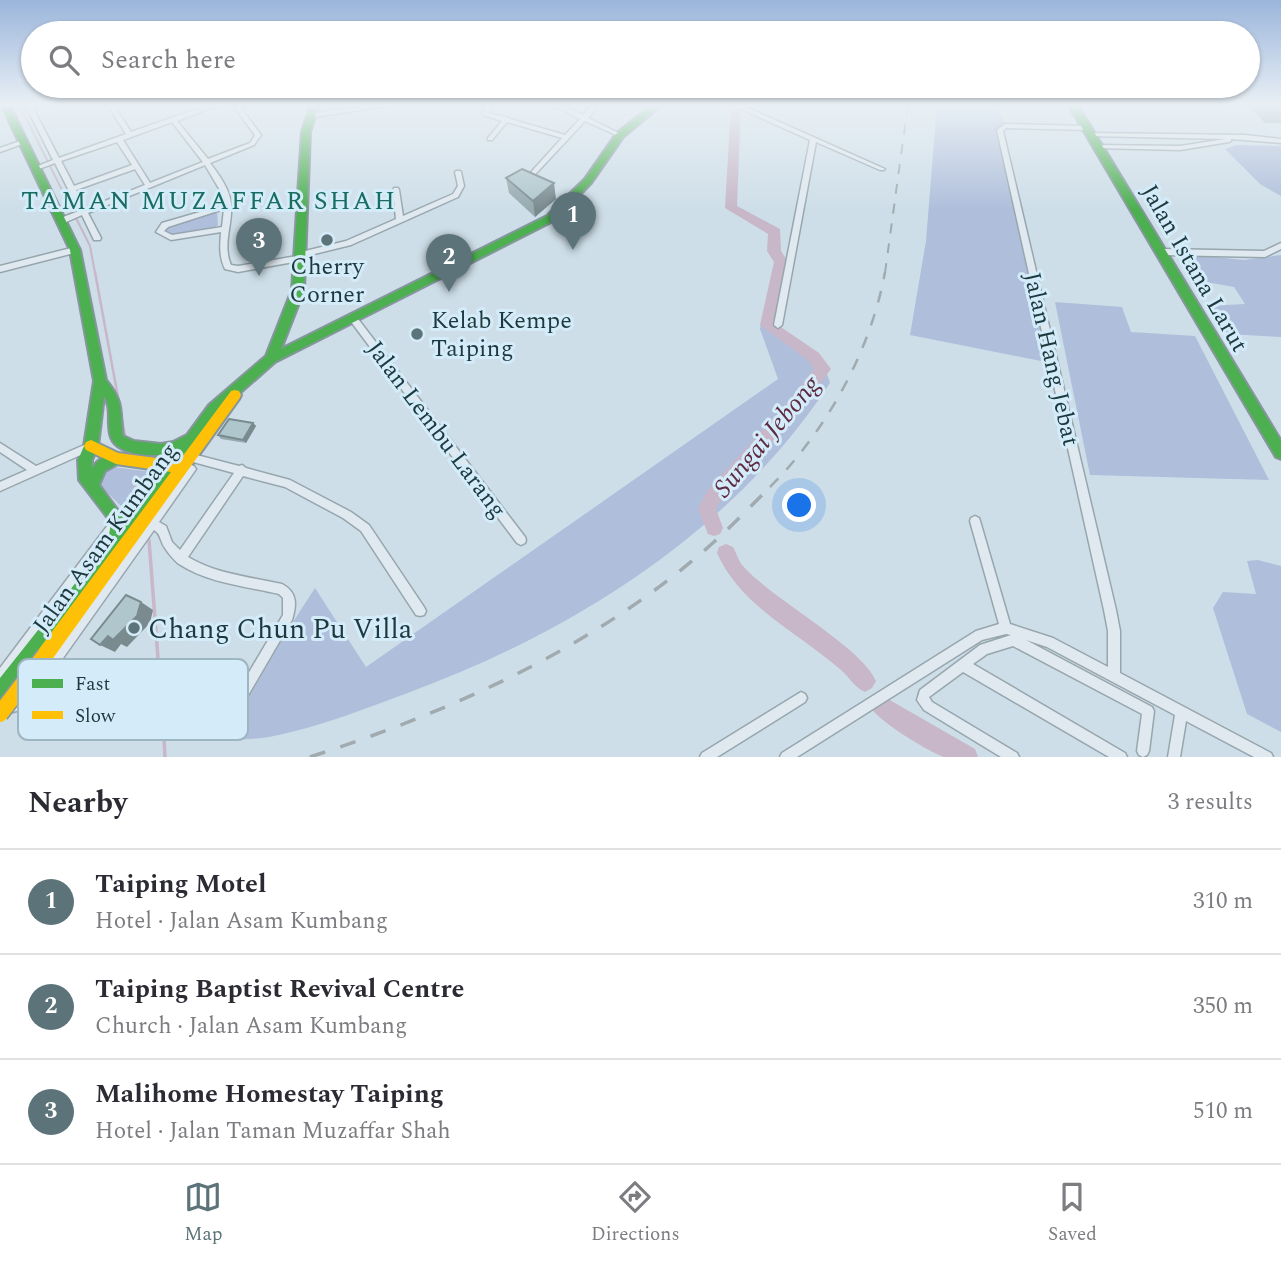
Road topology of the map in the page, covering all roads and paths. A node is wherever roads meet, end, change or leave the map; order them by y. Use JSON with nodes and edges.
{"nodes":[{"id":1,"x":39,"y":139,"type":"edge"},
{"id":2,"x":119,"y":139,"type":"joint"},
{"id":3,"x":187,"y":139,"type":"edge"},
{"id":4,"x":256,"y":139,"type":"edge"},
{"id":5,"x":307,"y":139,"type":"edge"},
{"id":6,"x":563,"y":139,"type":"edge"},
{"id":7,"x":617,"y":139,"type":"edge"},
{"id":8,"x":813,"y":139,"type":"joint"},
{"id":9,"x":1002,"y":139,"type":"edge"},
{"id":10,"x":1093,"y":139,"type":"edge"},
{"id":11,"x":1114,"y":139,"type":"edge"},
{"id":12,"x":1227,"y":139,"type":"edge"},
{"id":13,"x":23,"y":142,"type":"joint"},
{"id":14,"x":0,"y":150,"type":"edge"},
{"id":15,"x":47,"y":164,"type":"junction"},
{"id":16,"x":205,"y":164,"type":"junction"},
{"id":17,"x":136,"y":166,"type":"junction"},
{"id":18,"x":882,"y":169,"type":"dead end"},
{"id":19,"x":458,"y":172,"type":"dead end"},
{"id":20,"x":526,"y":181,"type":"edge"},
{"id":21,"x":149,"y":186,"type":"junction"},
{"id":22,"x":73,"y":189,"type":"junction"},
{"id":23,"x":396,"y":190,"type":"dead end"},
{"id":24,"x":228,"y":206,"type":"junction"},
{"id":25,"x":74,"y":216,"type":"junction"},
{"id":26,"x":400,"y":220,"type":"junction"},
{"id":27,"x":226,"y":229,"type":"junction"},
{"id":28,"x":97,"y":238,"type":"dead end"},
{"id":29,"x":1281,"y":246,"type":"edge"},
{"id":30,"x":75,"y":250,"type":"junction"},
{"id":31,"x":1163,"y":251,"type":"junction"},
{"id":32,"x":300,"y":256,"type":"junction"},
{"id":33,"x":0,"y":269,"type":"edge"},
{"id":34,"x":352,"y":317,"type":"junction"},
{"id":35,"x":778,"y":325,"type":"dead end"},
{"id":36,"x":271,"y":359,"type":"junction"},
{"id":37,"x":100,"y":380,"type":"junction"},
{"id":38,"x":240,"y":385,"type":"junction"},
{"id":39,"x":202,"y":426,"type":"junction"},
{"id":40,"x":92,"y":446,"type":"junction"},
{"id":41,"x":0,"y":447,"type":"edge"},
{"id":42,"x":1281,"y":453,"type":"edge"},
{"id":43,"x":116,"y":458,"type":"junction"},
{"id":44,"x":183,"y":463,"type":"junction"},
{"id":45,"x":242,"y":469,"type":"junction"},
{"id":46,"x":34,"y":470,"type":"junction"},
{"id":47,"x":0,"y":487,"type":"edge"},
{"id":48,"x":92,"y":487,"type":"junction"},
{"id":49,"x":149,"y":514,"type":"junction"},
{"id":50,"x":118,"y":520,"type":"junction"},
{"id":51,"x":975,"y":520,"type":"dead end"},
{"id":52,"x":128,"y":536,"type":"junction"},
{"id":53,"x":521,"y":540,"type":"dead end"},
{"id":54,"x":111,"y":550,"type":"junction"},
{"id":55,"x":180,"y":559,"type":"junction"},
{"id":56,"x":420,"y":611,"type":"dead end"},
{"id":57,"x":1006,"y":628,"type":"junction"},
{"id":58,"x":25,"y":659,"type":"edge"},
{"id":59,"x":42,"y":659,"type":"edge"},
{"id":60,"x":53,"y":659,"type":"edge"},
{"id":61,"x":963,"y":665,"type":"junction"},
{"id":62,"x":18,"y":668,"type":"edge"},
{"id":63,"x":1114,"y":676,"type":"junction"},
{"id":64,"x":0,"y":677,"type":"edge"},
{"id":65,"x":248,"y":685,"type":"edge"},
{"id":66,"x":18,"y":690,"type":"edge"},
{"id":67,"x":0,"y":691,"type":"edge"},
{"id":68,"x":801,"y":698,"type":"dead end"},
{"id":69,"x":18,"y":705,"type":"edge"},
{"id":70,"x":0,"y":708,"type":"edge"},
{"id":71,"x":1182,"y":712,"type":"junction"},
{"id":72,"x":0,"y":714,"type":"edge"},
{"id":73,"x":1143,"y":751,"type":"dead end"},
{"id":74,"x":706,"y":757,"type":"edge"},
{"id":75,"x":786,"y":757,"type":"edge"},
{"id":76,"x":1013,"y":757,"type":"edge"},
{"id":77,"x":1121,"y":757,"type":"edge"},
{"id":78,"x":1174,"y":757,"type":"edge"},
{"id":79,"x":1267,"y":757,"type":"edge"}],
"edges":[{"from":1,"to":15,"type":"street"},
{"from":2,"to":15,"type":"street"},
{"from":2,"to":17,"type":"street"},
{"from":3,"to":16,"type":"street"},
{"from":4,"to":16,"type":"street"},
{"from":5,"to":32,"type":"main road"},
{"from":6,"to":20,"type":"street"},
{"from":7,"to":34,"type":"main road","name":"Jalan Asam Kumbang"},
{"from":8,"to":18,"type":"street"},
{"from":8,"to":35,"type":"street"},
{"from":9,"to":63,"type":"street","name":"Jalan Hang Jebat"},
{"from":10,"to":31,"type":"main road","name":"Jalan Istana Larut"},
{"from":11,"to":12,"type":"street"},
{"from":13,"to":14,"type":"street"},
{"from":13,"to":15,"type":"main road"},
{"from":15,"to":22,"type":"street"},
{"from":15,"to":25,"type":"main road"},
{"from":16,"to":21,"type":"street"},
{"from":16,"to":24,"type":"street"},
{"from":17,"to":21,"type":"street"},
{"from":17,"to":22,"type":"street"},
{"from":19,"to":26,"type":"street"},
{"from":21,"to":25,"type":"street"},
{"from":22,"to":25,"type":"street"},
{"from":23,"to":26,"type":"street"},
{"from":24,"to":27,"type":"street"},
{"from":24,"to":27,"type":"street"},
{"from":25,"to":28,"type":"street"},
{"from":25,"to":30,"type":"main road"},
{"from":26,"to":32,"type":"street"},
{"from":27,"to":32,"type":"street"},
{"from":29,"to":31,"type":"street"},
{"from":30,"to":33,"type":"street"},
{"from":30,"to":37,"type":"main road"},
{"from":31,"to":42,"type":"main road","name":"Jalan Istana Larut"},
{"from":32,"to":36,"type":"main road"},
{"from":34,"to":36,"type":"main road","name":"Jalan Asam Kumbang"},
{"from":34,"to":53,"type":"street","name":"Jalan Lembu Larang"},
{"from":36,"to":38,"type":"main road","name":"Jalan Asam Kumbang"},
{"from":37,"to":39,"type":"main road"},
{"from":37,"to":40,"type":"main road"},
{"from":38,"to":39,"type":"main road","name":"Jalan Asam Kumbang"},
{"from":38,"to":44,"type":"main road","name":"Jalan Asam Kumbang"},
{"from":39,"to":44,"type":"main road","name":"Jalan Asam Kumbang"},
{"from":40,"to":43,"type":"main road"},
{"from":40,"to":46,"type":"street"},
{"from":40,"to":48,"type":"main road"},
{"from":41,"to":46,"type":"street"},
{"from":43,"to":44,"type":"main road"},
{"from":43,"to":48,"type":"main road"},
{"from":44,"to":45,"type":"street"},
{"from":44,"to":49,"type":"main road","name":"Jalan Asam Kumbang"},
{"from":44,"to":49,"type":"street"},
{"from":45,"to":55,"type":"street"},
{"from":45,"to":56,"type":"street"},
{"from":46,"to":47,"type":"street"},
{"from":48,"to":50,"type":"main road"},
{"from":49,"to":52,"type":"main road","name":"Jalan Asam Kumbang"},
{"from":49,"to":55,"type":"street"},
{"from":49,"to":60,"type":"street"},
{"from":50,"to":54,"type":"main road"},
{"from":50,"to":64,"type":"street"},
{"from":51,"to":57,"type":"street"},
{"from":52,"to":54,"type":"main road","name":"Jalan Asam Kumbang"},
{"from":52,"to":59,"type":"main road","name":"Jalan Asam Kumbang","bridge":true},
{"from":54,"to":58,"type":"main road","name":"Jalan Asam Kumbang"},
{"from":55,"to":65,"type":"street"},
{"from":57,"to":63,"type":"street"},
{"from":57,"to":75,"type":"street"},
{"from":61,"to":73,"type":"street"},
{"from":61,"to":76,"type":"street"},
{"from":61,"to":77,"type":"street"},
{"from":62,"to":67,"type":"main road","name":"Jalan Asam Kumbang"},
{"from":63,"to":71,"type":"street"},
{"from":66,"to":72,"type":"main road","name":"Jalan Asam Kumbang","bridge":true},
{"from":68,"to":74,"type":"street"},
{"from":69,"to":70,"type":"street"},
{"from":71,"to":78,"type":"street"},
{"from":71,"to":79,"type":"street"}]}
